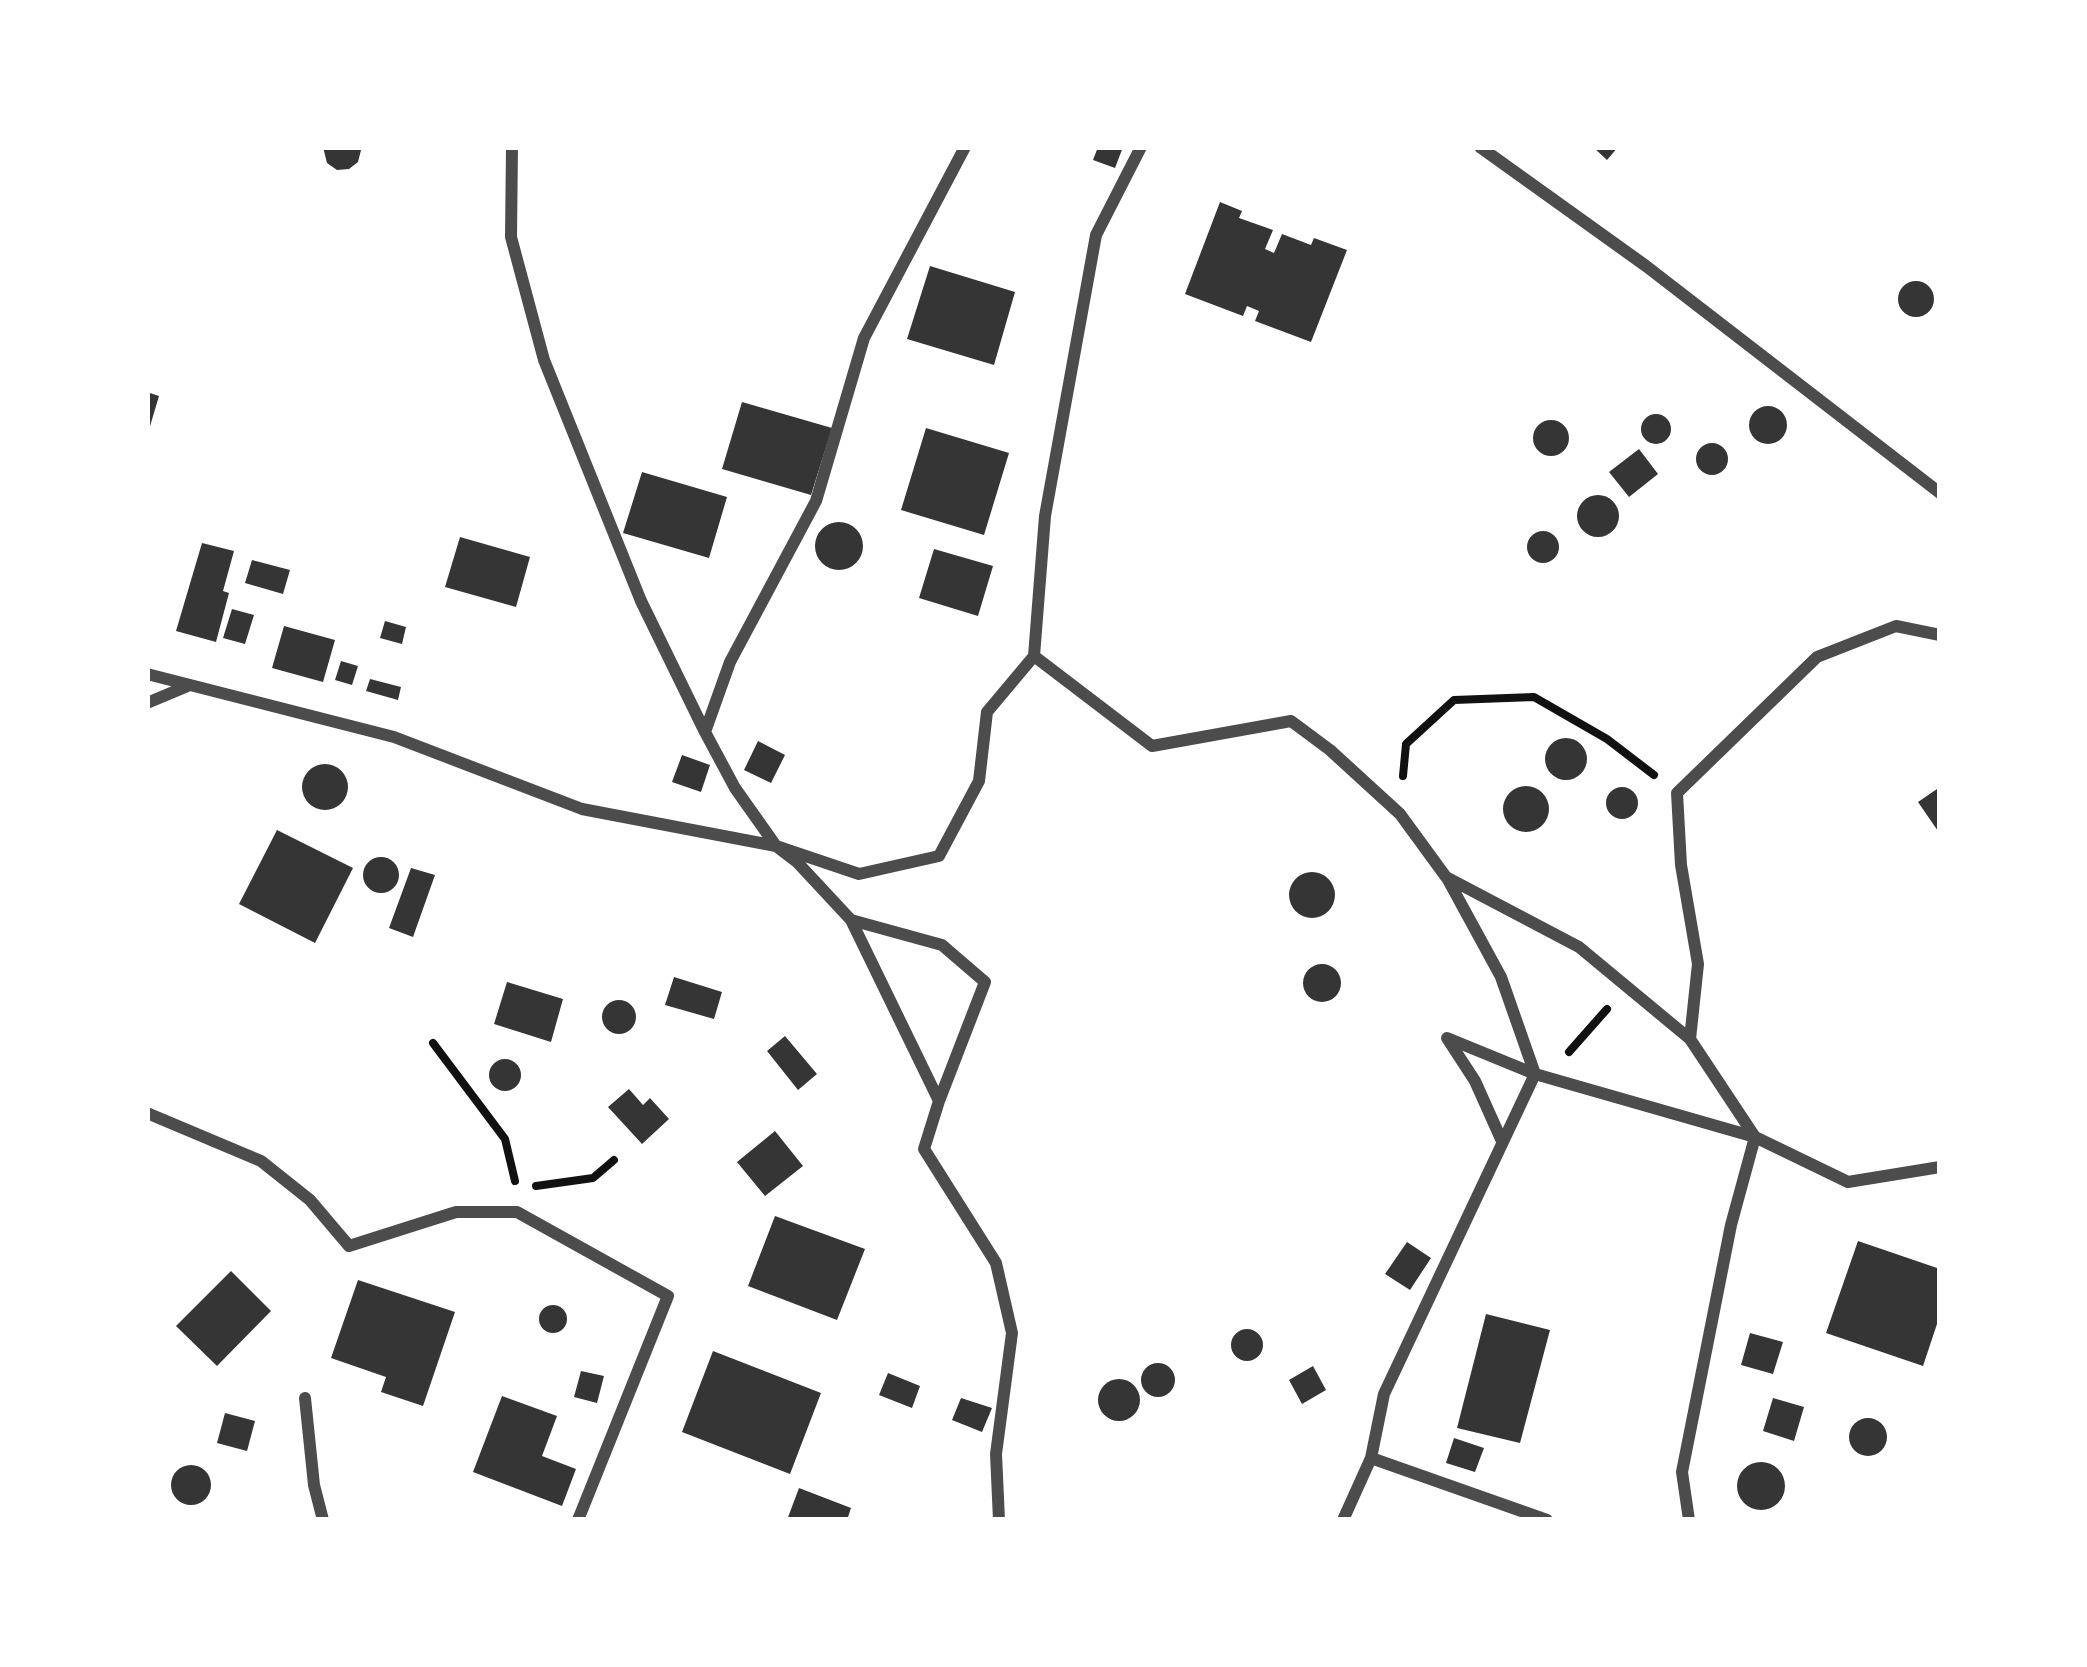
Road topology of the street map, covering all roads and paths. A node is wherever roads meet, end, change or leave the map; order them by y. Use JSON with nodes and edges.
{"nodes":[{"id":1,"x":512,"y":147,"type":"edge"},
{"id":2,"x":965,"y":147,"type":"edge"},
{"id":3,"x":1141,"y":147,"type":"edge"},
{"id":4,"x":1480,"y":147,"type":"edge"},
{"id":5,"x":1940,"y":493,"type":"edge"},
{"id":6,"x":1940,"y":635,"type":"edge"},
{"id":7,"x":1034,"y":656,"type":"junction"},
{"id":8,"x":147,"y":674,"type":"edge"},
{"id":9,"x":190,"y":685,"type":"junction"},
{"id":10,"x":147,"y":703,"type":"edge"},
{"id":11,"x":705,"y":731,"type":"junction"},
{"id":12,"x":1677,"y":793,"type":"junction"},
{"id":13,"x":1400,"y":814,"type":"junction"},
{"id":14,"x":776,"y":846,"type":"junction"},
{"id":15,"x":1446,"y":877,"type":"junction"},
{"id":16,"x":851,"y":920,"type":"junction"},
{"id":17,"x":1690,"y":1039,"type":"junction"},
{"id":18,"x":433,"y":1043,"type":"dead end"},
{"id":19,"x":1535,"y":1074,"type":"junction"},
{"id":20,"x":939,"y":1101,"type":"junction"},
{"id":21,"x":147,"y":1113,"type":"edge"},
{"id":22,"x":1755,"y":1137,"type":"junction"},
{"id":23,"x":1501,"y":1139,"type":"junction"},
{"id":24,"x":614,"y":1160,"type":"dead end"},
{"id":25,"x":1940,"y":1166,"type":"edge"},
{"id":26,"x":305,"y":1398,"type":"dead end"},
{"id":27,"x":1371,"y":1458,"type":"junction"},
{"id":28,"x":322,"y":1520,"type":"edge"},
{"id":29,"x":578,"y":1520,"type":"edge"},
{"id":30,"x":999,"y":1520,"type":"edge"},
{"id":31,"x":1343,"y":1520,"type":"edge"},
{"id":32,"x":1547,"y":1520,"type":"edge"},
{"id":33,"x":1689,"y":1520,"type":"edge"}],
"edges":[{"from":1,"to":11,"type":"street"},
{"from":2,"to":11,"type":"street"},
{"from":3,"to":7,"type":"street"},
{"from":4,"to":5,"type":"street"},
{"from":6,"to":12,"type":"street"},
{"from":7,"to":13,"type":"street"},
{"from":7,"to":14,"type":"street"},
{"from":8,"to":9,"type":"street"},
{"from":9,"to":10,"type":"street"},
{"from":9,"to":14,"type":"street"},
{"from":11,"to":14,"type":"street"},
{"from":12,"to":13,"type":"path"},
{"from":12,"to":17,"type":"street"},
{"from":13,"to":15,"type":"street"},
{"from":14,"to":16,"type":"street"},
{"from":15,"to":17,"type":"street"},
{"from":15,"to":19,"type":"street"},
{"from":16,"to":20,"type":"street"},
{"from":16,"to":20,"type":"street"},
{"from":17,"to":22,"type":"street"},
{"from":18,"to":24,"type":"path"},
{"from":19,"to":22,"type":"street"},
{"from":19,"to":23,"type":"street"},
{"from":19,"to":23,"type":"street"},
{"from":20,"to":30,"type":"street"},
{"from":21,"to":29,"type":"street"},
{"from":22,"to":25,"type":"street"},
{"from":22,"to":33,"type":"street"},
{"from":23,"to":27,"type":"street"},
{"from":26,"to":28,"type":"street"},
{"from":27,"to":31,"type":"street"},
{"from":27,"to":32,"type":"street"}]}
